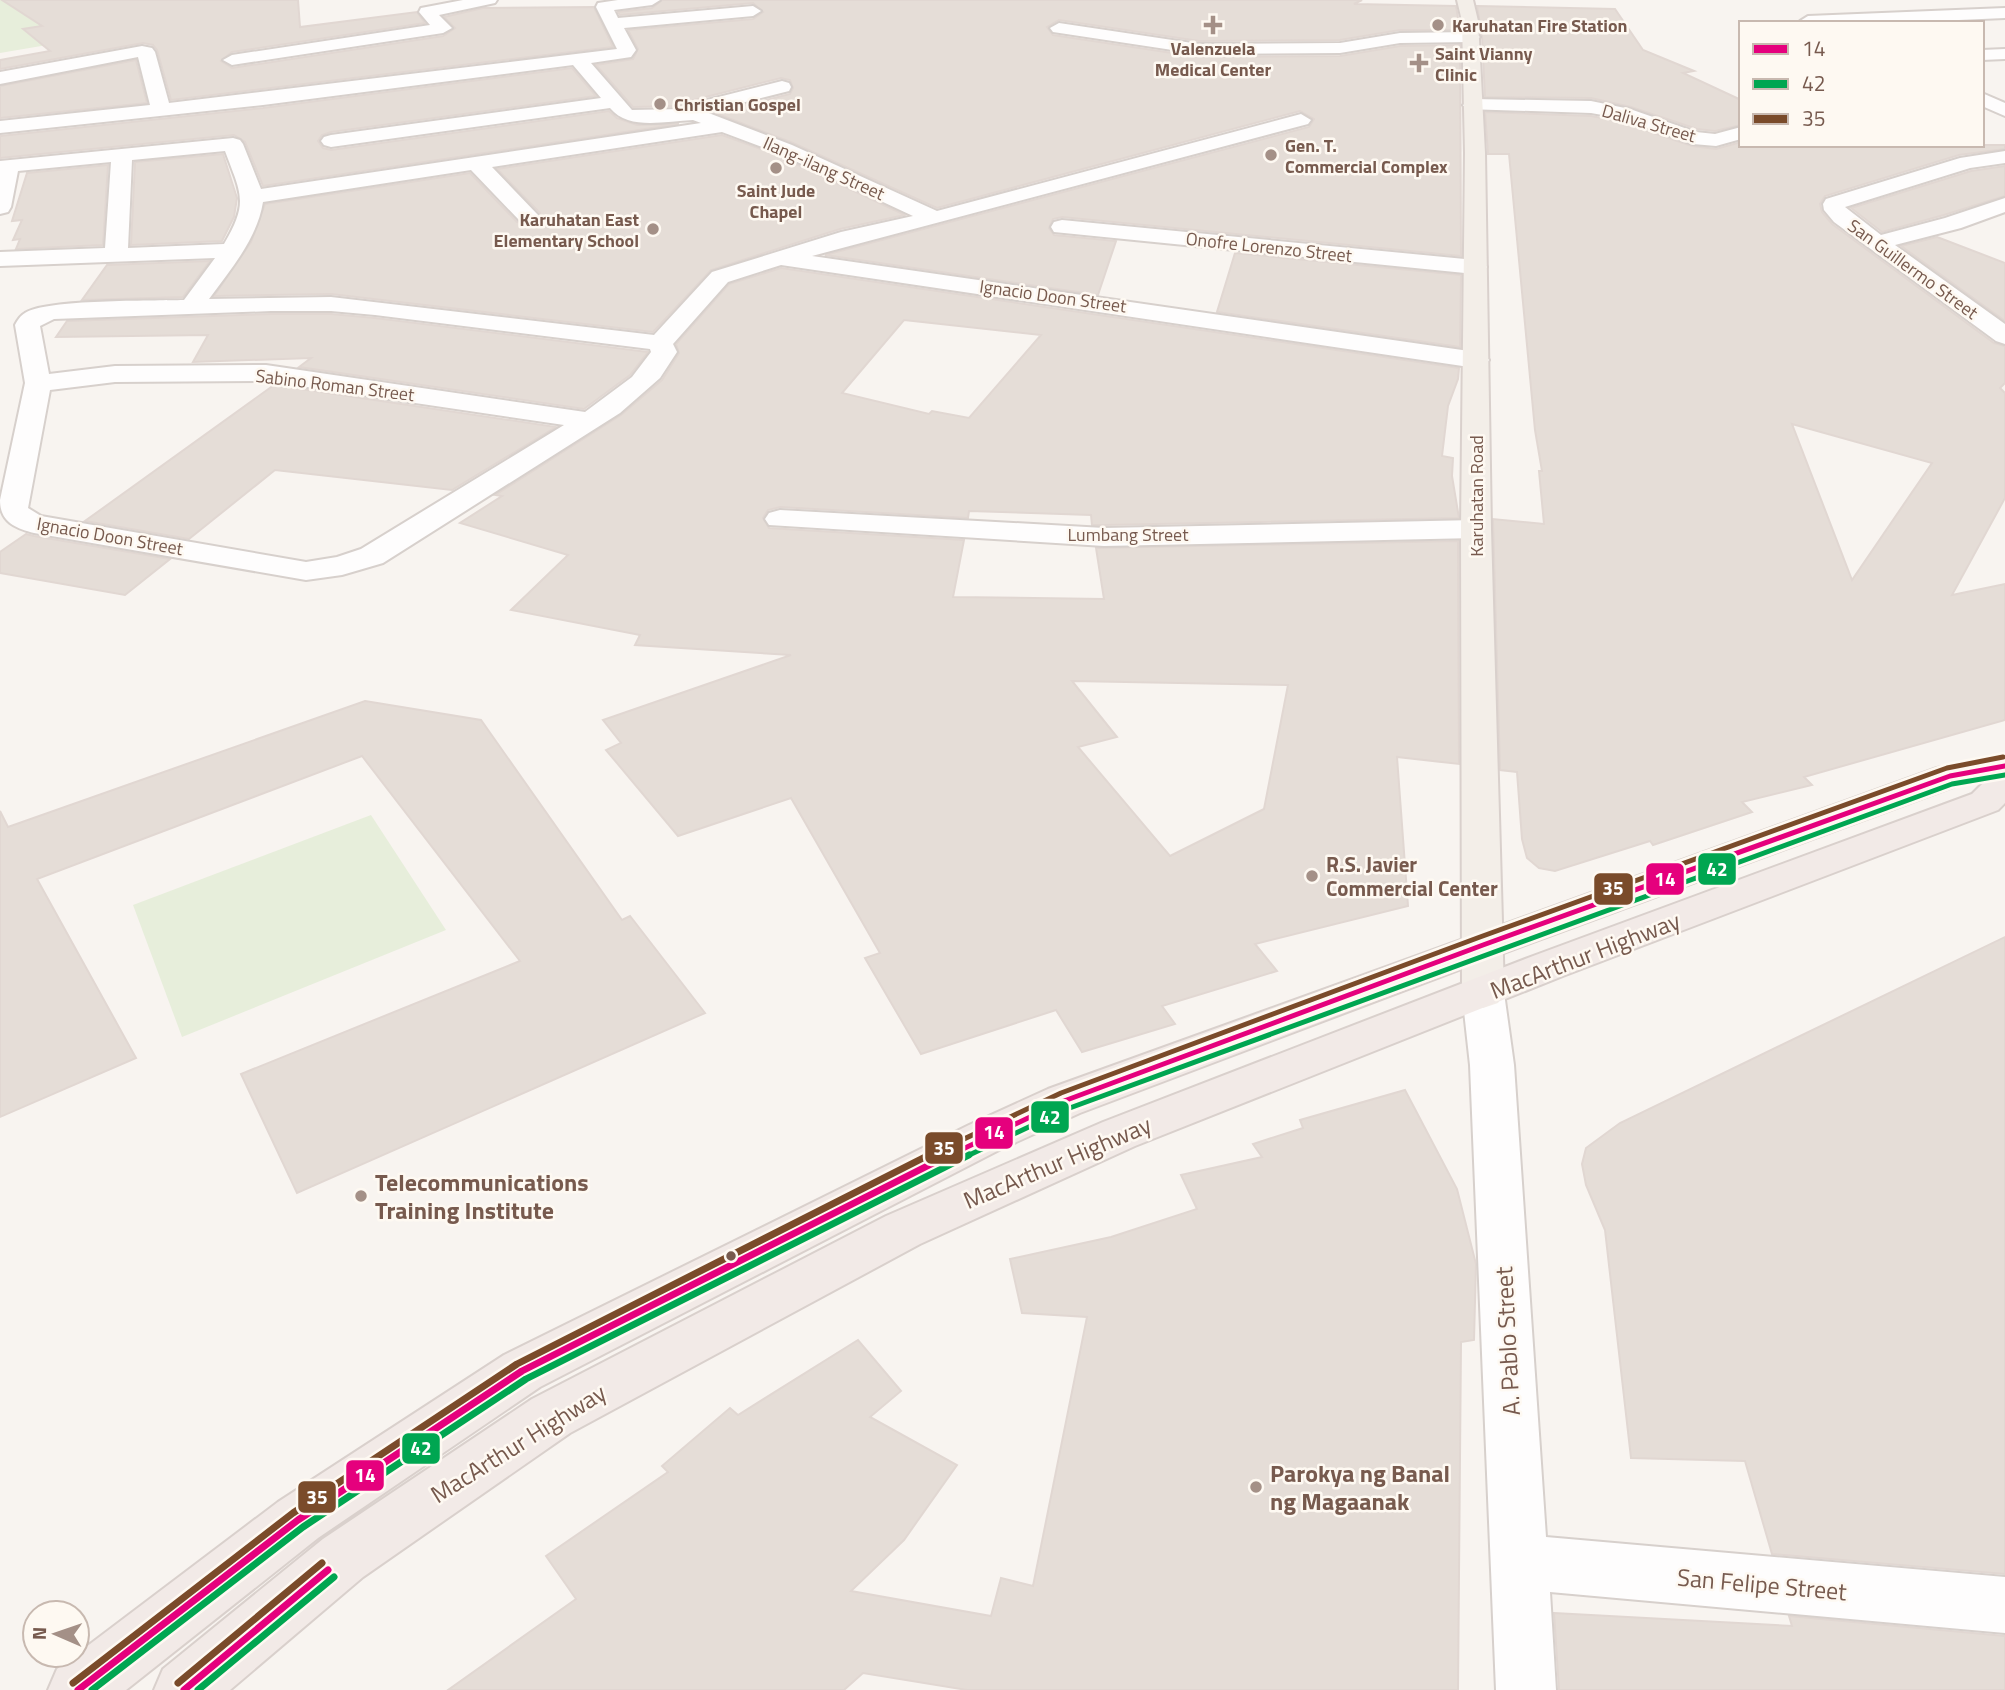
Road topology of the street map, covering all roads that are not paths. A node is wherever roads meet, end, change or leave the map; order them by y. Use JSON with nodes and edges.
{"nodes":[{"id":1,"x":489,"y":0,"type":"edge"},
{"id":2,"x":652,"y":0,"type":"edge"},
{"id":3,"x":1465,"y":0,"type":"edge"},
{"id":4,"x":753,"y":11,"type":"dead end"},
{"id":5,"x":2005,"y":13,"type":"edge"},
{"id":6,"x":1832,"y":21,"type":"edge"},
{"id":7,"x":610,"y":24,"type":"junction"},
{"id":8,"x":1059,"y":28,"type":"dead end"},
{"id":9,"x":1471,"y":37,"type":"junction"},
{"id":10,"x":2005,"y":54,"type":"edge"},
{"id":11,"x":1984,"y":55,"type":"edge"},
{"id":12,"x":578,"y":58,"type":"junction"},
{"id":13,"x":232,"y":60,"type":"dead end"},
{"id":14,"x":0,"y":78,"type":"edge"},
{"id":15,"x":782,"y":87,"type":"dead end"},
{"id":16,"x":1984,"y":100,"type":"edge"},
{"id":17,"x":612,"y":102,"type":"junction"},
{"id":18,"x":1473,"y":105,"type":"junction"},
{"id":19,"x":2005,"y":109,"type":"edge"},
{"id":20,"x":161,"y":110,"type":"junction"},
{"id":21,"x":689,"y":113,"type":"junction"},
{"id":22,"x":1301,"y":120,"type":"dead end"},
{"id":23,"x":727,"y":125,"type":"junction"},
{"id":24,"x":0,"y":127,"type":"edge"},
{"id":25,"x":1739,"y":134,"type":"edge"},
{"id":26,"x":331,"y":141,"type":"dead end"},
{"id":27,"x":122,"y":153,"type":"junction"},
{"id":28,"x":2005,"y":157,"type":"edge"},
{"id":29,"x":475,"y":162,"type":"junction"},
{"id":30,"x":5,"y":166,"type":"edge"},
{"id":31,"x":253,"y":197,"type":"junction"},
{"id":32,"x":1,"y":200,"type":"edge"},
{"id":33,"x":2005,"y":205,"type":"edge"},
{"id":34,"x":527,"y":215,"type":"dead end"},
{"id":35,"x":935,"y":218,"type":"junction"},
{"id":36,"x":1062,"y":226,"type":"dead end"},
{"id":37,"x":1878,"y":242,"type":"junction"},
{"id":38,"x":232,"y":251,"type":"junction"},
{"id":39,"x":116,"y":255,"type":"junction"},
{"id":40,"x":778,"y":258,"type":"junction"},
{"id":41,"x":0,"y":260,"type":"edge"},
{"id":42,"x":1475,"y":267,"type":"junction"},
{"id":43,"x":191,"y":307,"type":"junction"},
{"id":44,"x":2005,"y":310,"type":"edge"},
{"id":45,"x":1980,"y":318,"type":"junction"},
{"id":46,"x":2005,"y":336,"type":"edge"},
{"id":47,"x":660,"y":343,"type":"junction"},
{"id":48,"x":1476,"y":359,"type":"junction"},
{"id":49,"x":38,"y":383,"type":"junction"},
{"id":50,"x":590,"y":421,"type":"junction"},
{"id":51,"x":780,"y":519,"type":"dead end"},
{"id":52,"x":1476,"y":529,"type":"junction"},
{"id":53,"x":2005,"y":766,"type":"edge"},
{"id":54,"x":2005,"y":781,"type":"edge"},
{"id":55,"x":1483,"y":969,"type":"junction"},
{"id":56,"x":1519,"y":1563,"type":"junction"},
{"id":57,"x":2005,"y":1605,"type":"edge"},
{"id":58,"x":78,"y":1690,"type":"edge"},
{"id":59,"x":184,"y":1690,"type":"edge"},
{"id":60,"x":1526,"y":1690,"type":"edge"}],
"edges":[{"from":1,"to":13,"type":"street"},
{"from":2,"to":7,"type":"street"},
{"from":3,"to":9,"type":"main road","name":"Karuhatan Road"},
{"from":4,"to":7,"type":"street"},
{"from":5,"to":6,"type":"street"},
{"from":7,"to":12,"type":"street"},
{"from":8,"to":9,"type":"street"},
{"from":9,"to":18,"type":"main road","name":"Karuhatan Road"},
{"from":10,"to":11,"type":"street"},
{"from":12,"to":17,"type":"street","name":"Ilang-ilang Street"},
{"from":12,"to":20,"type":"street"},
{"from":14,"to":20,"type":"street"},
{"from":15,"to":21,"type":"street"},
{"from":16,"to":19,"type":"street"},
{"from":17,"to":21,"type":"street","name":"Ilang-ilang Street"},
{"from":17,"to":26,"type":"street"},
{"from":18,"to":25,"type":"street","name":"Daliva Street"},
{"from":18,"to":42,"type":"main road","name":"Karuhatan Road"},
{"from":20,"to":24,"type":"street"},
{"from":21,"to":23,"type":"street","name":"Ilang-ilang Street"},
{"from":22,"to":35,"type":"street"},
{"from":23,"to":29,"type":"street"},
{"from":23,"to":35,"type":"street","name":"Ilang-ilang Street"},
{"from":27,"to":30,"type":"street"},
{"from":27,"to":31,"type":"street"},
{"from":27,"to":39,"type":"street"},
{"from":28,"to":37,"type":"street","name":"San Guillermo Street"},
{"from":29,"to":31,"type":"street"},
{"from":29,"to":34,"type":"street"},
{"from":30,"to":32,"type":"street"},
{"from":31,"to":38,"type":"street"},
{"from":33,"to":37,"type":"street"},
{"from":35,"to":40,"type":"street","name":"Ilang-ilang Street"},
{"from":36,"to":42,"type":"street","name":"Onofre Lorenzo Street"},
{"from":37,"to":45,"type":"street","name":"San Guillermo Street"},
{"from":38,"to":39,"type":"street"},
{"from":38,"to":43,"type":"street"},
{"from":39,"to":41,"type":"street"},
{"from":40,"to":47,"type":"street","name":"Ignacio Doon Street"},
{"from":40,"to":48,"type":"street","name":"Ignacio Doon Street"},
{"from":42,"to":48,"type":"main road","name":"Karuhatan Road"},
{"from":43,"to":47,"type":"street","name":"Ignacio Doon Street"},
{"from":43,"to":49,"type":"street","name":"Ignacio Doon Street"},
{"from":44,"to":45,"type":"street"},
{"from":45,"to":46,"type":"street","name":"San Guillermo Street"},
{"from":47,"to":50,"type":"street","name":"Ignacio Doon Street"},
{"from":48,"to":52,"type":"main road","name":"Karuhatan Road"},
{"from":49,"to":50,"type":"street","name":"Sabino Roman Street"},
{"from":49,"to":50,"type":"street","name":"Ignacio Doon Street"},
{"from":51,"to":52,"type":"street","name":"Lumbang Street"},
{"from":52,"to":55,"type":"main road","name":"Karuhatan Road"},
{"from":53,"to":55,"type":"highway","name":"MacArthur Highway"},
{"from":54,"to":55,"type":"highway","name":"MacArthur Highway"},
{"from":55,"to":56,"type":"street","name":"A. Pablo Street"},
{"from":55,"to":58,"type":"highway","name":"MacArthur Highway"},
{"from":55,"to":59,"type":"highway","name":"MacArthur Highway"},
{"from":56,"to":57,"type":"street","name":"San Felipe Street"},
{"from":56,"to":60,"type":"street","name":"A. Pablo Street"}]}
